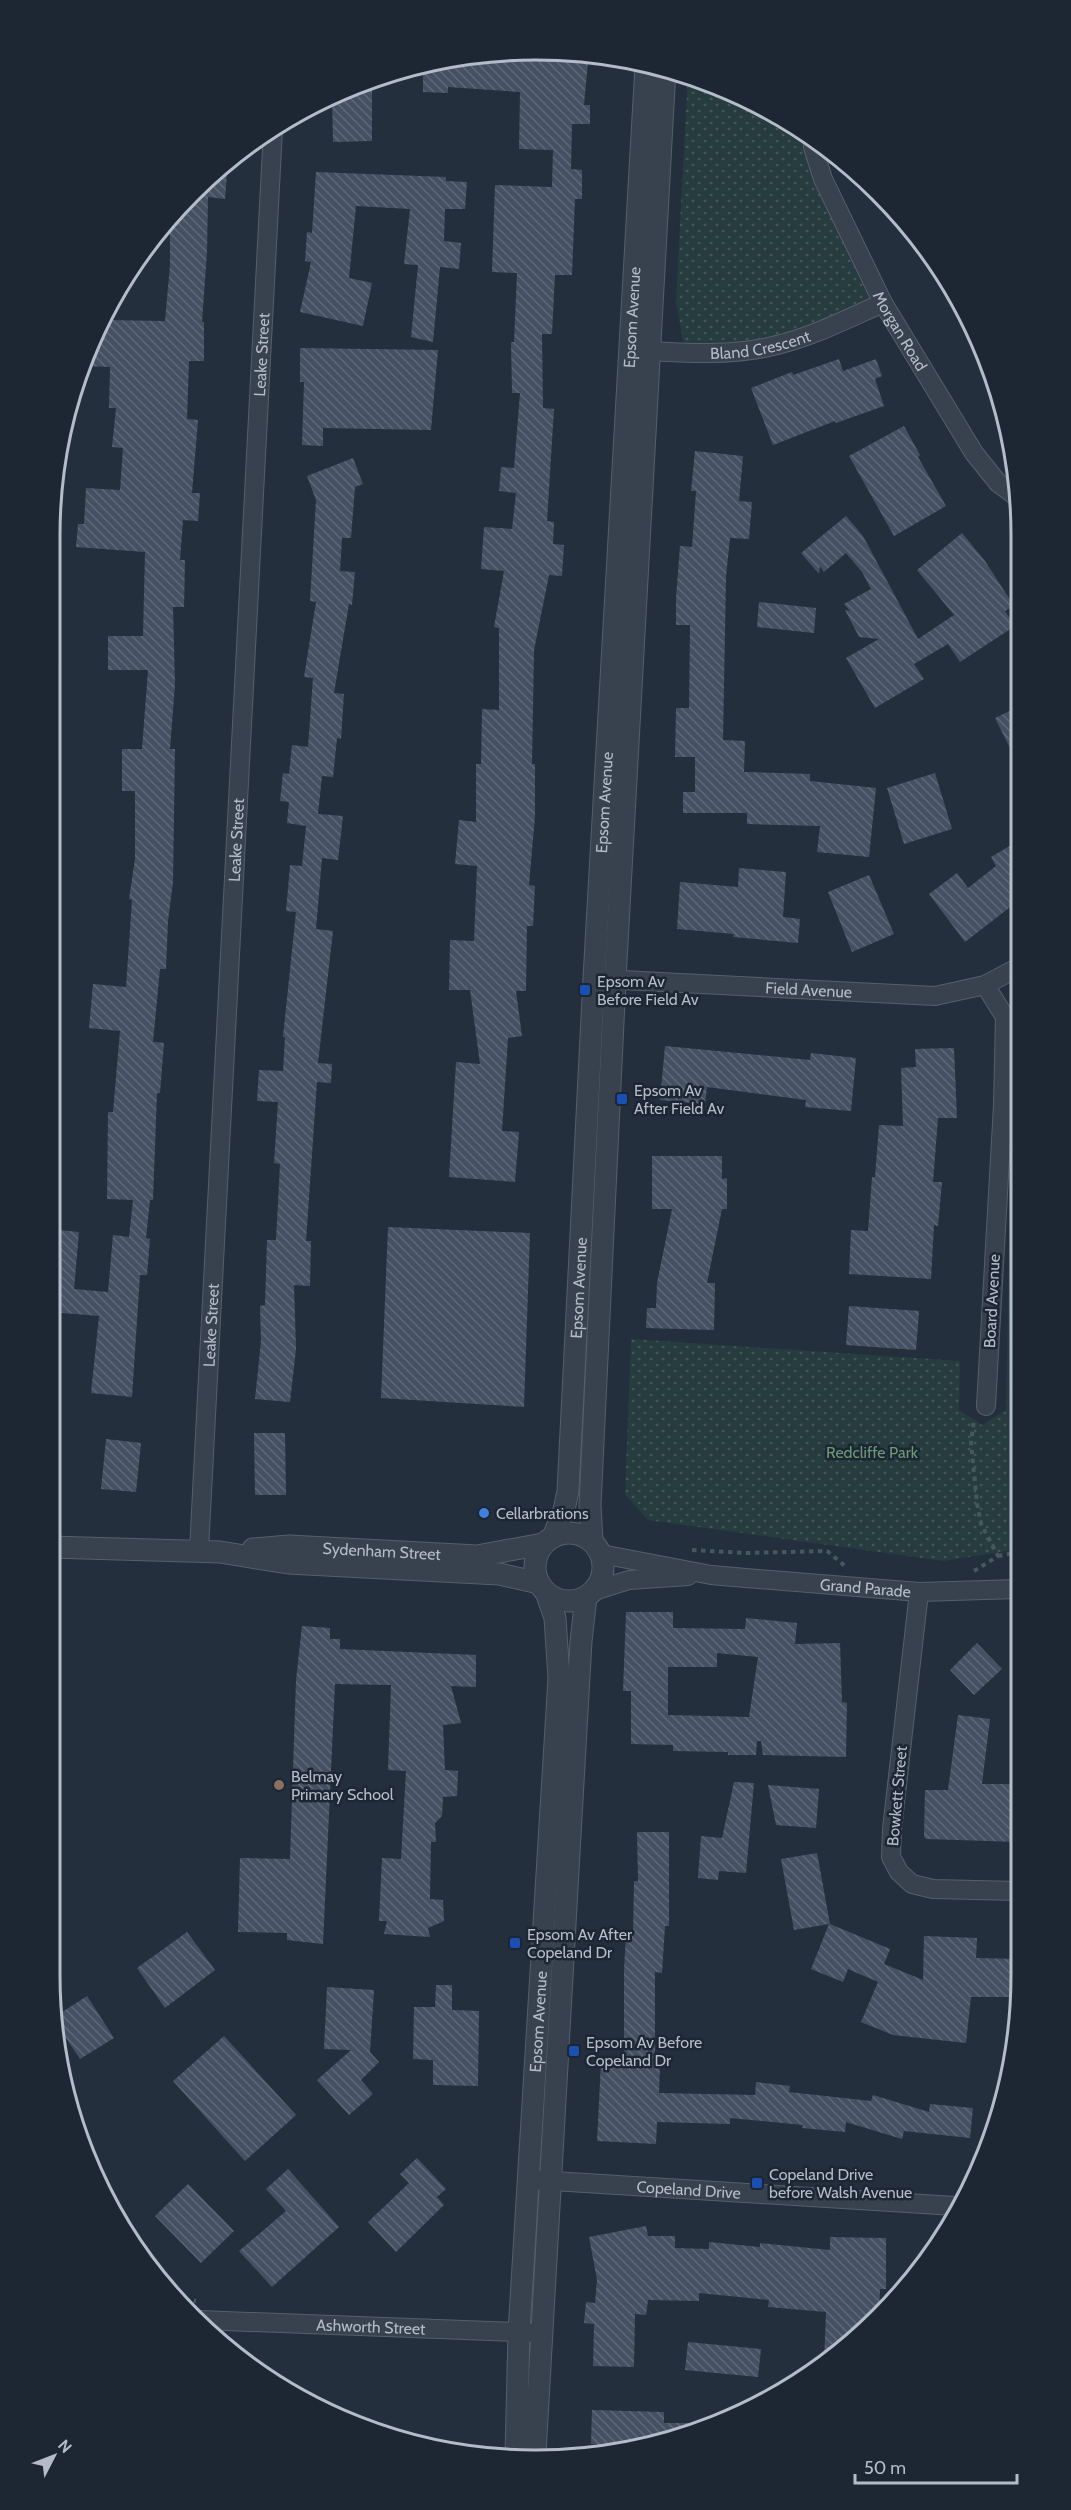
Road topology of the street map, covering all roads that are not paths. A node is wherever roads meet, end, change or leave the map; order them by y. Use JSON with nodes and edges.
{"nodes":[{"id":1,"x":646,"y":73,"type":"edge"},
{"id":2,"x":664,"y":78,"type":"edge"},
{"id":3,"x":273,"y":139,"type":"edge"},
{"id":4,"x":814,"y":150,"type":"edge"},
{"id":5,"x":883,"y":303,"type":"junction"},
{"id":6,"x":640,"y":350,"type":"junction"},
{"id":7,"x":1009,"y":491,"type":"edge"},
{"id":8,"x":1011,"y":971,"type":"edge"},
{"id":9,"x":604,"y":979,"type":"junction"},
{"id":10,"x":986,"y":985,"type":"junction"},
{"id":11,"x":986,"y":1406,"type":"road end"},
{"id":12,"x":548,"y":1540,"type":"junction"},
{"id":13,"x":60,"y":1547,"type":"edge"},
{"id":14,"x":596,"y":1547,"type":"junction"},
{"id":15,"x":209,"y":1551,"type":"junction"},
{"id":16,"x":711,"y":1575,"type":"junction"},
{"id":17,"x":543,"y":1588,"type":"junction"},
{"id":18,"x":1011,"y":1589,"type":"edge"},
{"id":19,"x":919,"y":1592,"type":"junction"},
{"id":20,"x":590,"y":1594,"type":"junction"},
{"id":21,"x":1011,"y":1892,"type":"edge"},
{"id":22,"x":529,"y":2180,"type":"junction"},
{"id":23,"x":552,"y":2181,"type":"junction"},
{"id":24,"x":948,"y":2210,"type":"edge"},
{"id":25,"x":210,"y":2321,"type":"edge"},
{"id":26,"x":519,"y":2332,"type":"junction"},
{"id":27,"x":541,"y":2333,"type":"junction"},
{"id":28,"x":516,"y":2449,"type":"edge"},
{"id":29,"x":536,"y":2450,"type":"edge"}],
"edges":[{"from":1,"to":6,"type":"street","name":"Epsom Avenue"},
{"from":2,"to":6,"type":"street","name":"Epsom Avenue"},
{"from":3,"to":15,"type":"street","name":"Leake Street"},
{"from":4,"to":5,"type":"street","name":"Morgan Road"},
{"from":5,"to":6,"type":"street","name":"Bland Crescent"},
{"from":5,"to":7,"type":"street","name":"Morgan Road"},
{"from":6,"to":9,"type":"street","name":"Epsom Avenue"},
{"from":8,"to":10,"type":"street","name":"Field Avenue"},
{"from":9,"to":10,"type":"street","name":"Field Avenue"},
{"from":9,"to":12,"type":"street","name":"Epsom Avenue"},
{"from":9,"to":14,"type":"street","name":"Epsom Avenue"},
{"from":10,"to":11,"type":"street","name":"Board Avenue"},
{"from":12,"to":14,"type":"street"},
{"from":12,"to":15,"type":"street","name":"Sydenham Street"},
{"from":12,"to":17,"type":"street"},
{"from":13,"to":15,"type":"street","name":"Sydenham Street"},
{"from":14,"to":16,"type":"street","name":"Grand Parade"},
{"from":14,"to":20,"type":"street"},
{"from":15,"to":17,"type":"street","name":"Sydenham Street"},
{"from":16,"to":19,"type":"street","name":"Grand Parade"},
{"from":16,"to":20,"type":"street","name":"Grand Parade"},
{"from":17,"to":20,"type":"street"},
{"from":17,"to":22,"type":"street","name":"Epsom Avenue"},
{"from":18,"to":19,"type":"street","name":"Grand Parade"},
{"from":19,"to":21,"type":"street","name":"Bowkett Street"},
{"from":20,"to":23,"type":"street","name":"Epsom Avenue"},
{"from":22,"to":23,"type":"street","name":"Copeland Drive"},
{"from":22,"to":26,"type":"street","name":"Epsom Avenue"},
{"from":23,"to":24,"type":"street","name":"Copeland Drive"},
{"from":23,"to":27,"type":"street","name":"Epsom Avenue"},
{"from":25,"to":26,"type":"street","name":"Ashworth Street"},
{"from":26,"to":27,"type":"street","name":"Ashworth Street"},
{"from":26,"to":28,"type":"street","name":"Epsom Avenue"},
{"from":27,"to":29,"type":"street","name":"Epsom Avenue"}]}
